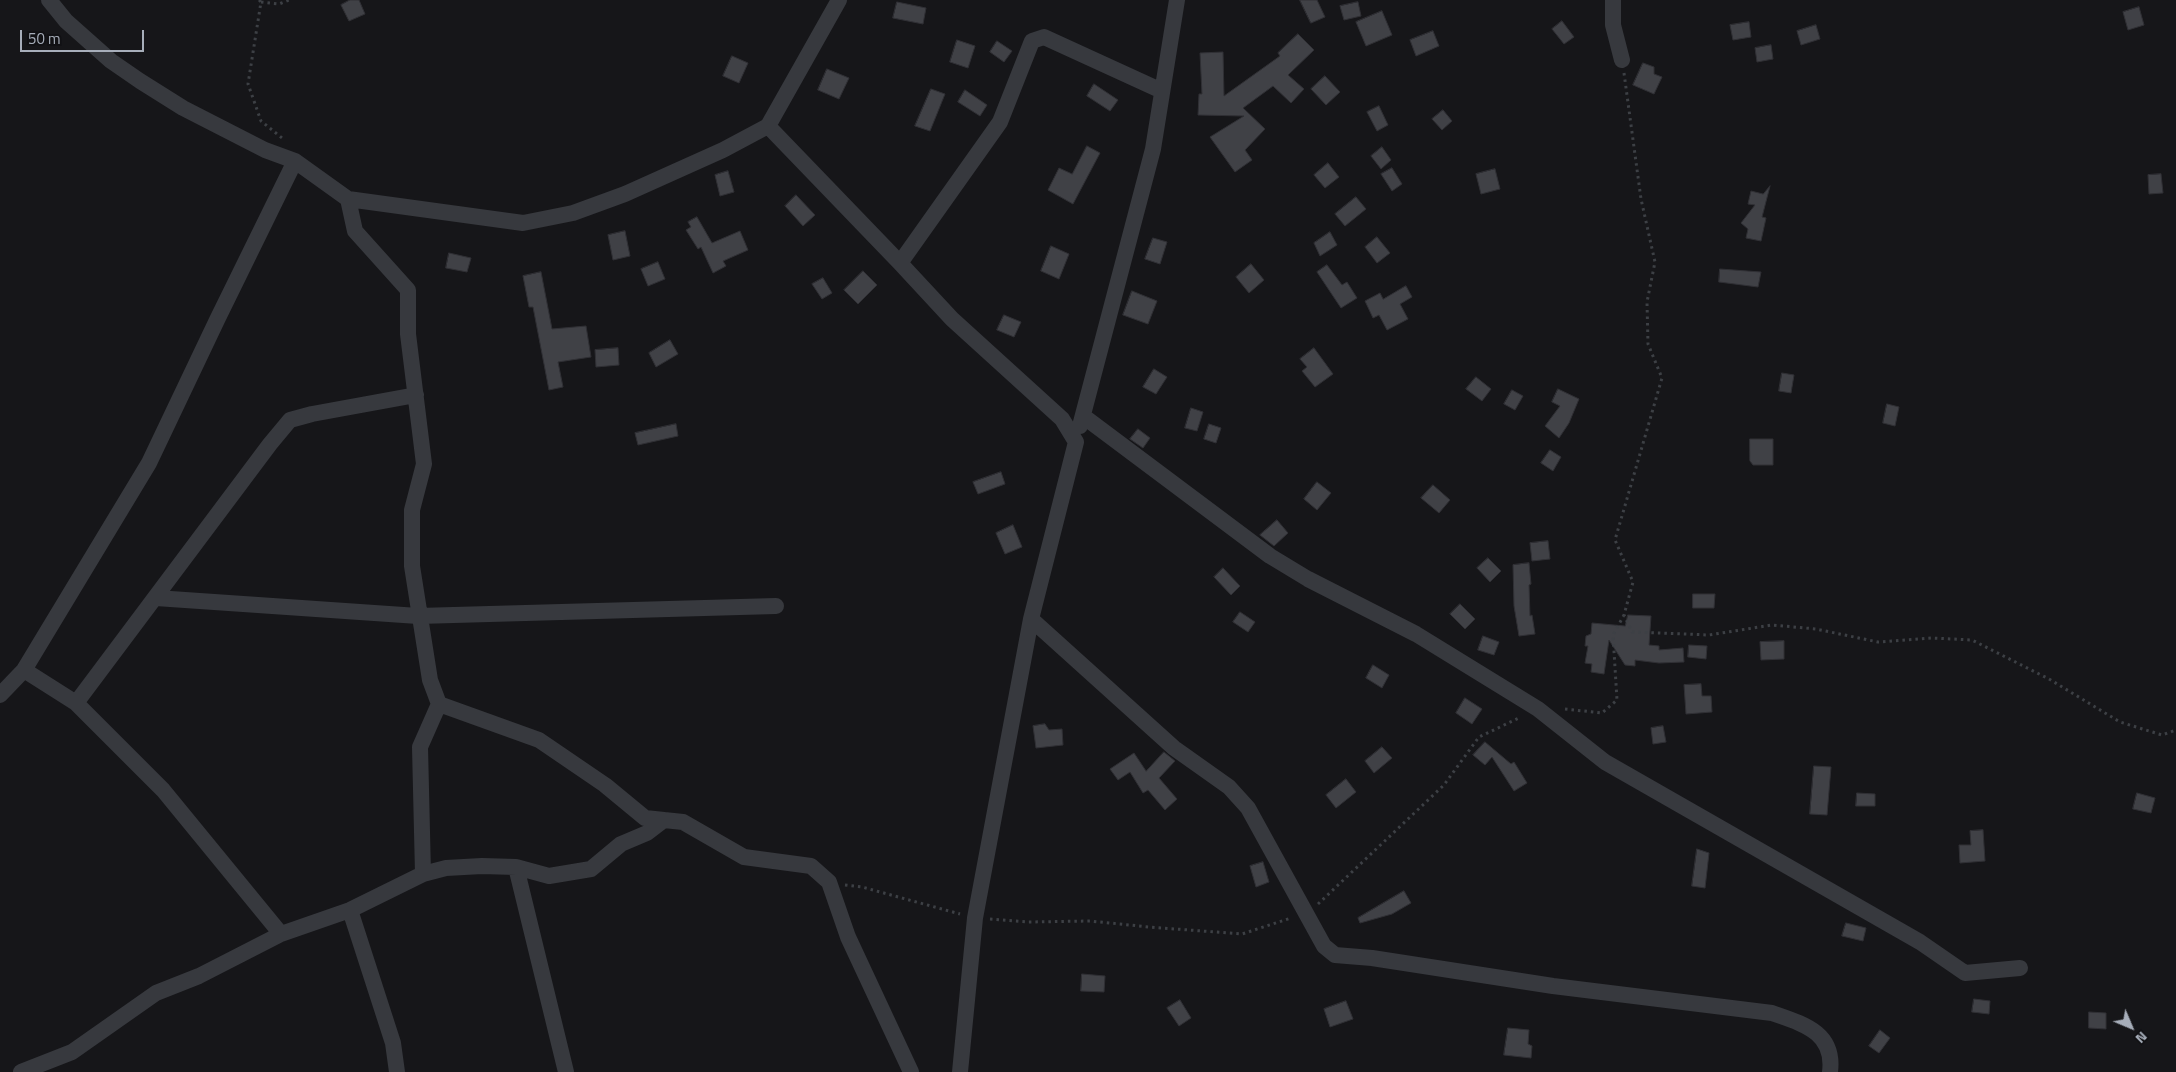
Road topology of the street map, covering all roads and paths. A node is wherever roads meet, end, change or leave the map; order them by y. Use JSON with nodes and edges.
{"nodes":[{"id":1,"x":49,"y":0,"type":"edge"},
{"id":2,"x":289,"y":0,"type":"edge"},
{"id":3,"x":839,"y":0,"type":"edge"},
{"id":4,"x":1177,"y":0,"type":"edge"},
{"id":5,"x":1613,"y":0,"type":"edge"},
{"id":6,"x":260,"y":1,"type":"edge"},
{"id":7,"x":1622,"y":60,"type":"joint"},
{"id":8,"x":1162,"y":91,"type":"junction"},
{"id":9,"x":768,"y":126,"type":"junction"},
{"id":10,"x":295,"y":160,"type":"junction"},
{"id":11,"x":348,"y":199,"type":"junction"},
{"id":12,"x":900,"y":263,"type":"junction"},
{"id":13,"x":416,"y":395,"type":"junction"},
{"id":14,"x":1083,"y":416,"type":"junction"},
{"id":15,"x":1076,"y":442,"type":"junction"},
{"id":16,"x":156,"y":598,"type":"junction"},
{"id":17,"x":776,"y":606,"type":"dead end"},
{"id":18,"x":418,"y":616,"type":"junction"},
{"id":19,"x":1031,"y":619,"type":"junction"},
{"id":20,"x":24,"y":670,"type":"junction"},
{"id":21,"x":0,"y":695,"type":"edge"},
{"id":22,"x":76,"y":703,"type":"junction"},
{"id":23,"x":439,"y":704,"type":"junction"},
{"id":24,"x":2176,"y":730,"type":"edge"},
{"id":25,"x":664,"y":820,"type":"junction"},
{"id":26,"x":516,"y":867,"type":"junction"},
{"id":27,"x":423,"y":874,"type":"junction"},
{"id":28,"x":350,"y":910,"type":"junction"},
{"id":29,"x":281,"y":934,"type":"junction"},
{"id":30,"x":2020,"y":968,"type":"dead end"},
{"id":31,"x":21,"y":1072,"type":"edge"},
{"id":32,"x":397,"y":1072,"type":"edge"},
{"id":33,"x":566,"y":1072,"type":"edge"},
{"id":34,"x":911,"y":1072,"type":"edge"},
{"id":35,"x":960,"y":1072,"type":"edge"},
{"id":36,"x":1830,"y":1072,"type":"edge"}],
"edges":[{"from":1,"to":10,"type":"street"},
{"from":2,"to":6,"type":"path"},
{"from":3,"to":9,"type":"street"},
{"from":4,"to":8,"type":"street"},
{"from":5,"to":7,"type":"street"},
{"from":6,"to":10,"type":"path"},
{"from":7,"to":24,"type":"path"},
{"from":8,"to":12,"type":"street"},
{"from":8,"to":14,"type":"street"},
{"from":9,"to":11,"type":"street"},
{"from":9,"to":12,"type":"street"},
{"from":10,"to":11,"type":"street"},
{"from":10,"to":20,"type":"street"},
{"from":11,"to":13,"type":"street"},
{"from":12,"to":15,"type":"street"},
{"from":13,"to":16,"type":"street"},
{"from":13,"to":18,"type":"street"},
{"from":14,"to":15,"type":"street"},
{"from":14,"to":30,"type":"street"},
{"from":15,"to":19,"type":"street"},
{"from":16,"to":18,"type":"street"},
{"from":16,"to":22,"type":"street"},
{"from":17,"to":18,"type":"street"},
{"from":18,"to":23,"type":"street"},
{"from":19,"to":35,"type":"street"},
{"from":19,"to":36,"type":"street"},
{"from":20,"to":21,"type":"street"},
{"from":20,"to":22,"type":"street"},
{"from":22,"to":29,"type":"street"},
{"from":23,"to":25,"type":"street"},
{"from":23,"to":27,"type":"street"},
{"from":25,"to":26,"type":"street"},
{"from":25,"to":34,"type":"street"},
{"from":26,"to":27,"type":"street"},
{"from":26,"to":33,"type":"street"},
{"from":27,"to":28,"type":"street"},
{"from":28,"to":29,"type":"street"},
{"from":28,"to":32,"type":"street"},
{"from":29,"to":31,"type":"street"}]}
